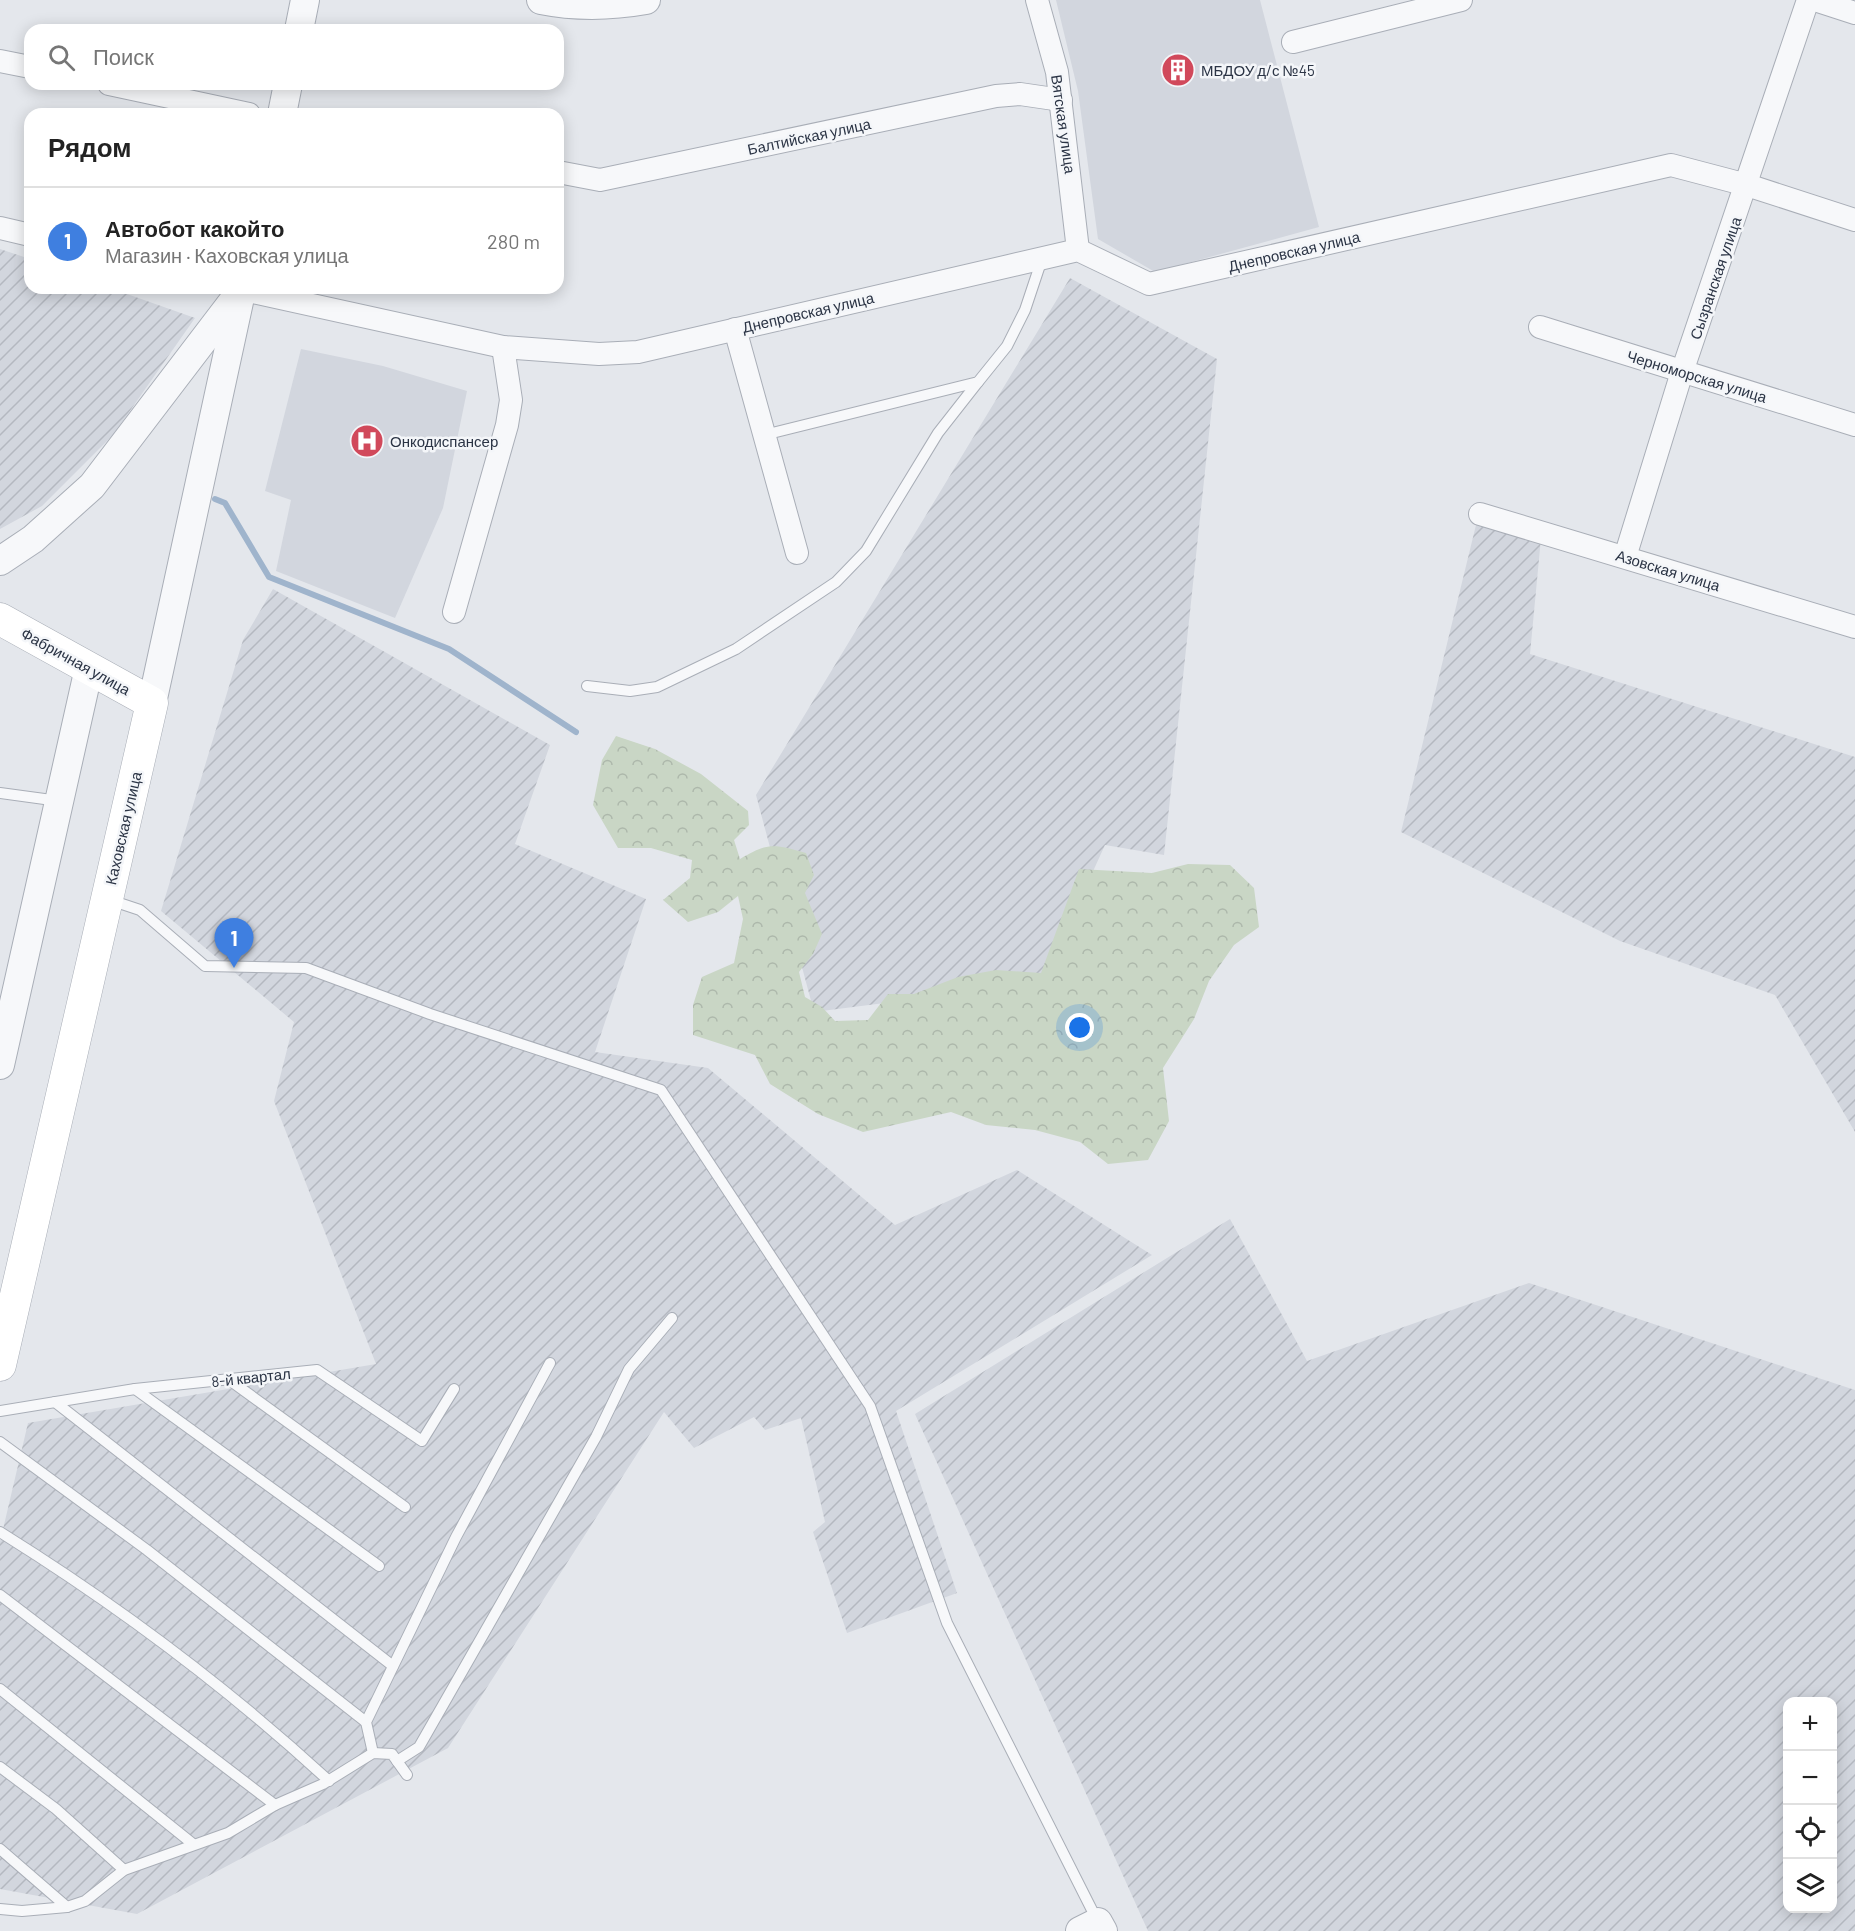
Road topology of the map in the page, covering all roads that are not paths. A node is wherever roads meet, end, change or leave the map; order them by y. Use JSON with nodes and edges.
{"nodes":[{"id":1,"x":305,"y":0,"type":"edge"},
{"id":2,"x":541,"y":0,"type":"edge"},
{"id":3,"x":646,"y":0,"type":"edge"},
{"id":4,"x":1037,"y":0,"type":"edge"},
{"id":5,"x":1461,"y":0,"type":"edge"},
{"id":6,"x":1808,"y":0,"type":"edge"},
{"id":7,"x":1815,"y":0,"type":"edge"},
{"id":8,"x":1855,"y":13,"type":"edge"},
{"id":9,"x":300,"y":24,"type":"edge"},
{"id":10,"x":1293,"y":42,"type":"dead end"},
{"id":11,"x":0,"y":61,"type":"edge"},
{"id":12,"x":24,"y":66,"type":"edge"},
{"id":13,"x":137,"y":90,"type":"edge"},
{"id":14,"x":287,"y":90,"type":"edge"},
{"id":15,"x":1061,"y":100,"type":"junction"},
{"id":16,"x":221,"y":108,"type":"edge"},
{"id":17,"x":283,"y":108,"type":"edge"},
{"id":18,"x":564,"y":173,"type":"edge"},
{"id":19,"x":1747,"y":185,"type":"junction"},
{"id":20,"x":1855,"y":220,"type":"edge"},
{"id":21,"x":0,"y":228,"type":"edge"},
{"id":22,"x":24,"y":234,"type":"edge"},
{"id":23,"x":1077,"y":250,"type":"junction"},
{"id":24,"x":1043,"y":257,"type":"junction"},
{"id":25,"x":236,"y":294,"type":"edge"},
{"id":26,"x":239,"y":294,"type":"edge"},
{"id":27,"x":263,"y":294,"type":"edge"},
{"id":28,"x":1540,"y":327,"type":"dead end"},
{"id":29,"x":735,"y":329,"type":"junction"},
{"id":30,"x":503,"y":347,"type":"junction"},
{"id":31,"x":1682,"y":372,"type":"junction"},
{"id":32,"x":978,"y":381,"type":"junction"},
{"id":33,"x":1855,"y":425,"type":"edge"},
{"id":34,"x":764,"y":435,"type":"junction"},
{"id":35,"x":1480,"y":514,"type":"dead end"},
{"id":36,"x":797,"y":553,"type":"dead end"},
{"id":37,"x":1625,"y":556,"type":"junction"},
{"id":38,"x":0,"y":561,"type":"edge"},
{"id":39,"x":454,"y":612,"type":"dead end"},
{"id":40,"x":0,"y":619,"type":"edge"},
{"id":41,"x":1855,"y":627,"type":"edge"},
{"id":42,"x":89,"y":668,"type":"junction"},
{"id":43,"x":587,"y":686,"type":"dead end"},
{"id":44,"x":152,"y":703,"type":"junction"},
{"id":45,"x":0,"y":793,"type":"edge"},
{"id":46,"x":59,"y":801,"type":"junction"},
{"id":47,"x":107,"y":899,"type":"junction"},
{"id":48,"x":0,"y":1065,"type":"edge"},
{"id":49,"x":7,"y":1302,"type":"edge"},
{"id":50,"x":672,"y":1318,"type":"dead end"},
{"id":51,"x":550,"y":1363,"type":"dead end"},
{"id":52,"x":0,"y":1365,"type":"edge"},
{"id":53,"x":228,"y":1379,"type":"junction"},
{"id":54,"x":135,"y":1389,"type":"junction"},
{"id":55,"x":454,"y":1389,"type":"dead end"},
{"id":56,"x":55,"y":1402,"type":"junction"},
{"id":57,"x":0,"y":1411,"type":"edge"},
{"id":58,"x":0,"y":1442,"type":"edge"},
{"id":59,"x":405,"y":1507,"type":"dead end"},
{"id":60,"x":0,"y":1532,"type":"edge"},
{"id":61,"x":379,"y":1566,"type":"dead end"},
{"id":62,"x":0,"y":1595,"type":"edge"},
{"id":63,"x":393,"y":1666,"type":"junction"},
{"id":64,"x":0,"y":1689,"type":"edge"},
{"id":65,"x":366,"y":1722,"type":"junction"},
{"id":66,"x":372,"y":1753,"type":"junction"},
{"id":67,"x":397,"y":1761,"type":"junction"},
{"id":68,"x":0,"y":1767,"type":"edge"},
{"id":69,"x":407,"y":1775,"type":"dead end"},
{"id":70,"x":328,"y":1781,"type":"junction"},
{"id":71,"x":275,"y":1805,"type":"junction"},
{"id":72,"x":193,"y":1844,"type":"junction"},
{"id":73,"x":0,"y":1849,"type":"edge"},
{"id":74,"x":124,"y":1870,"type":"junction"},
{"id":75,"x":67,"y":1908,"type":"junction"},
{"id":76,"x":0,"y":1909,"type":"edge"},
{"id":77,"x":1093,"y":1928,"type":"edge"}],
"edges":[{"from":1,"to":9,"type":"street"},
{"from":2,"to":3,"type":"street"},
{"from":4,"to":15,"type":"street","name":"Вятская улица"},
{"from":5,"to":10,"type":"street"},
{"from":6,"to":19,"type":"street","name":"Сызранская улица"},
{"from":7,"to":8,"type":"street"},
{"from":11,"to":12,"type":"street"},
{"from":13,"to":16,"type":"street"},
{"from":14,"to":17,"type":"street"},
{"from":15,"to":18,"type":"street","name":"Балтийская улица"},
{"from":15,"to":23,"type":"street","name":"Вятская улица"},
{"from":19,"to":20,"type":"street","name":"Днепровская улица"},
{"from":19,"to":23,"type":"street","name":"Днепровская улица"},
{"from":19,"to":31,"type":"street","name":"Сызранская улица"},
{"from":21,"to":22,"type":"street"},
{"from":23,"to":24,"type":"street","name":"Днепровская улица"},
{"from":24,"to":29,"type":"street","name":"Днепровская улица"},
{"from":24,"to":32,"type":"lane"},
{"from":25,"to":38,"type":"street"},
{"from":26,"to":44,"type":"street","name":"Каховская улица"},
{"from":27,"to":30,"type":"street","name":"Днепровская улица"},
{"from":28,"to":31,"type":"street","name":"Черноморская улица"},
{"from":29,"to":30,"type":"street","name":"Днепровская улица"},
{"from":29,"to":34,"type":"street","name":"Днепровская улица"},
{"from":30,"to":39,"type":"street"},
{"from":31,"to":33,"type":"street","name":"Черноморская улица"},
{"from":31,"to":37,"type":"street","name":"Сызранская улица"},
{"from":32,"to":34,"type":"lane"},
{"from":32,"to":43,"type":"lane"},
{"from":34,"to":36,"type":"street","name":"Днепровская улица"},
{"from":35,"to":37,"type":"street","name":"Азовская улица"},
{"from":37,"to":41,"type":"street","name":"Азовская улица"},
{"from":40,"to":42,"type":"main road","name":"Фабричная улица"},
{"from":42,"to":44,"type":"main road","name":"Фабричная улица"},
{"from":42,"to":46,"type":"street"},
{"from":44,"to":47,"type":"main road","name":"Каховская улица"},
{"from":45,"to":46,"type":"lane"},
{"from":46,"to":48,"type":"street"},
{"from":47,"to":49,"type":"main road","name":"Каховская улица"},
{"from":47,"to":77,"type":"lane"},
{"from":49,"to":52,"type":"main road","name":"Каховская улица"},
{"from":50,"to":67,"type":"lane"},
{"from":51,"to":63,"type":"lane"},
{"from":53,"to":54,"type":"lane","name":"8-й квартал"},
{"from":53,"to":55,"type":"lane","name":"8-й квартал"},
{"from":53,"to":59,"type":"lane"},
{"from":54,"to":56,"type":"lane","name":"8-й квартал"},
{"from":54,"to":61,"type":"lane"},
{"from":56,"to":57,"type":"lane","name":"8-й квартал"},
{"from":56,"to":63,"type":"lane"},
{"from":58,"to":65,"type":"lane"},
{"from":60,"to":70,"type":"lane"},
{"from":62,"to":71,"type":"lane"},
{"from":63,"to":65,"type":"lane"},
{"from":64,"to":72,"type":"lane"},
{"from":65,"to":66,"type":"lane"},
{"from":66,"to":67,"type":"lane"},
{"from":66,"to":70,"type":"lane"},
{"from":67,"to":69,"type":"lane"},
{"from":68,"to":74,"type":"lane"},
{"from":70,"to":71,"type":"lane"},
{"from":71,"to":72,"type":"lane"},
{"from":72,"to":74,"type":"lane"},
{"from":73,"to":75,"type":"lane"},
{"from":74,"to":75,"type":"lane"},
{"from":75,"to":76,"type":"lane"}]}
